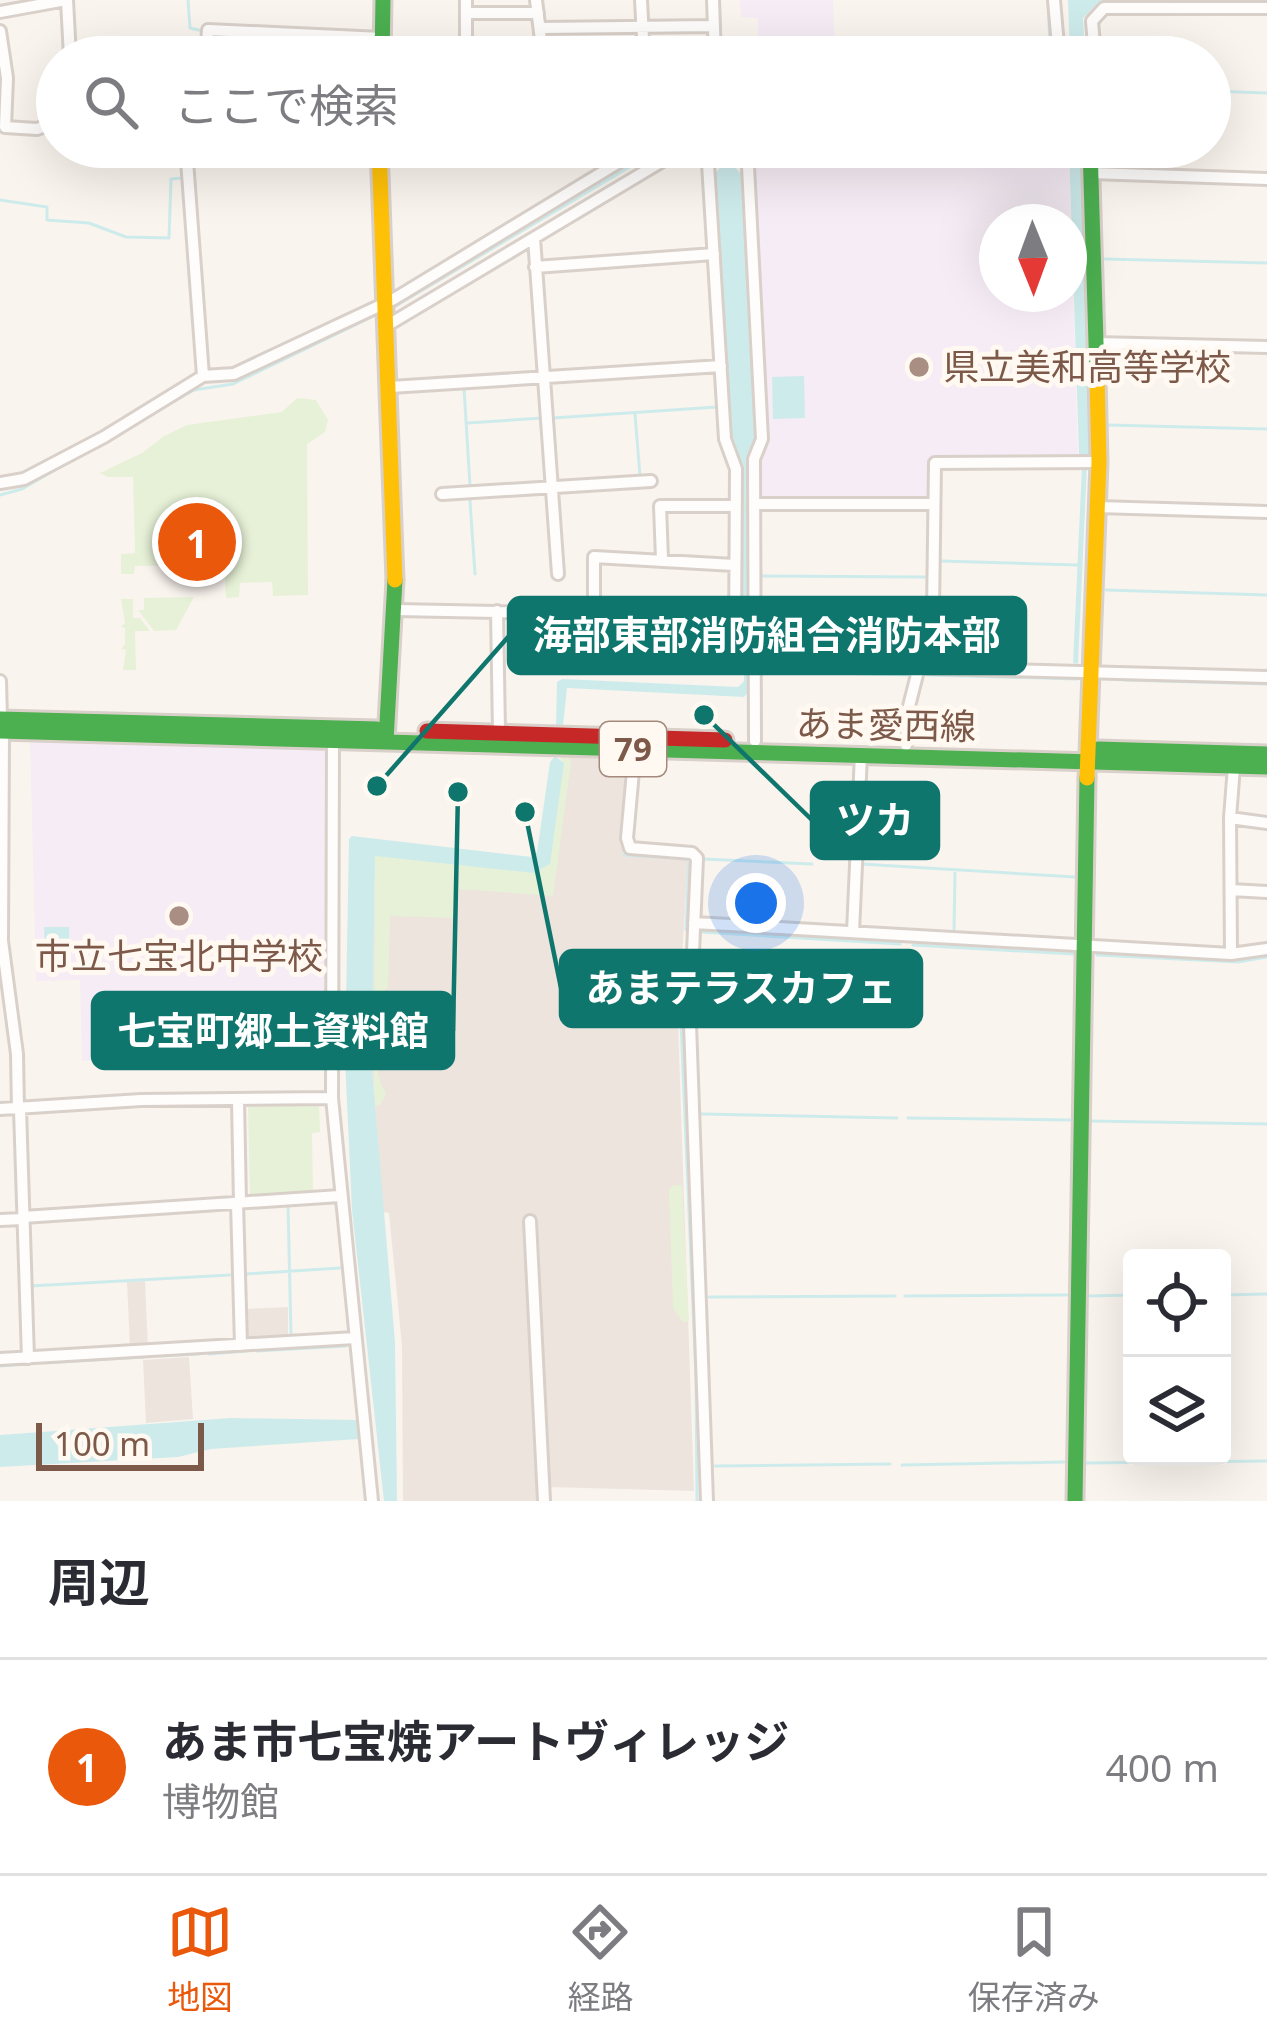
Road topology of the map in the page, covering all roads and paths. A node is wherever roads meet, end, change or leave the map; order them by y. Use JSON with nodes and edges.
{"nodes":[{"id":1,"x":66,"y":0,"type":"edge"},
{"id":2,"x":383,"y":0,"type":"edge"},
{"id":3,"x":640,"y":0,"type":"edge"},
{"id":4,"x":713,"y":0,"type":"edge"},
{"id":5,"x":1054,"y":0,"type":"edge"},
{"id":6,"x":466,"y":6,"type":"edge"},
{"id":7,"x":537,"y":7,"type":"edge"},
{"id":8,"x":1267,"y":8,"type":"edge"},
{"id":9,"x":0,"y":12,"type":"edge"},
{"id":10,"x":714,"y":26,"type":"junction"},
{"id":11,"x":642,"y":27,"type":"junction"},
{"id":12,"x":540,"y":28,"type":"junction"},
{"id":13,"x":0,"y":32,"type":"edge"},
{"id":14,"x":69,"y":36,"type":"edge"},
{"id":15,"x":208,"y":36,"type":"edge"},
{"id":16,"x":338,"y":36,"type":"edge"},
{"id":17,"x":382,"y":36,"type":"edge"},
{"id":18,"x":541,"y":36,"type":"edge"},
{"id":19,"x":643,"y":36,"type":"edge"},
{"id":20,"x":714,"y":36,"type":"edge"},
{"id":21,"x":1057,"y":36,"type":"edge"},
{"id":22,"x":1093,"y":36,"type":"edge"},
{"id":23,"x":36,"y":129,"type":"edge"},
{"id":24,"x":188,"y":168,"type":"edge"},
{"id":25,"x":381,"y":168,"type":"edge"},
{"id":26,"x":610,"y":168,"type":"edge"},
{"id":27,"x":651,"y":168,"type":"edge"},
{"id":28,"x":708,"y":168,"type":"edge"},
{"id":29,"x":748,"y":168,"type":"edge"},
{"id":30,"x":1091,"y":168,"type":"edge"},
{"id":31,"x":1091,"y":173,"type":"junction"},
{"id":32,"x":1267,"y":179,"type":"edge"},
{"id":33,"x":526,"y":220,"type":"junction"},
{"id":34,"x":534,"y":237,"type":"junction"},
{"id":35,"x":714,"y":254,"type":"junction"},
{"id":36,"x":536,"y":267,"type":"junction"},
{"id":37,"x":388,"y":311,"type":"junction"},
{"id":38,"x":1095,"y":343,"type":"junction"},
{"id":39,"x":1267,"y":347,"type":"edge"},
{"id":40,"x":721,"y":366,"type":"junction"},
{"id":41,"x":203,"y":376,"type":"junction"},
{"id":42,"x":543,"y":377,"type":"junction"},
{"id":43,"x":390,"y":387,"type":"junction"},
{"id":44,"x":1099,"y":462,"type":"junction"},
{"id":45,"x":650,"y":481,"type":"dead end"},
{"id":46,"x":0,"y":483,"type":"edge"},
{"id":47,"x":551,"y":487,"type":"junction"},
{"id":48,"x":442,"y":494,"type":"dead end"},
{"id":49,"x":754,"y":504,"type":"junction"},
{"id":50,"x":934,"y":504,"type":"junction"},
{"id":51,"x":734,"y":506,"type":"junction"},
{"id":52,"x":1097,"y":507,"type":"junction"},
{"id":53,"x":1267,"y":512,"type":"edge"},
{"id":54,"x":662,"y":559,"type":"junction"},
{"id":55,"x":734,"y":565,"type":"junction"},
{"id":56,"x":558,"y":574,"type":"dead end"},
{"id":57,"x":396,"y":610,"type":"junction"},
{"id":58,"x":497,"y":611,"type":"junction"},
{"id":59,"x":594,"y":611,"type":"junction"},
{"id":60,"x":566,"y":640,"type":"dead end"},
{"id":61,"x":638,"y":640,"type":"junction"},
{"id":62,"x":754,"y":664,"type":"junction"},
{"id":63,"x":920,"y":670,"type":"junction"},
{"id":64,"x":1090,"y":674,"type":"junction"},
{"id":65,"x":1267,"y":677,"type":"edge"},
{"id":66,"x":0,"y":681,"type":"edge"},
{"id":67,"x":1,"y":725,"type":"edge"},
{"id":68,"x":499,"y":733,"type":"junction"},
{"id":69,"x":386,"y":735,"type":"junction"},
{"id":70,"x":333,"y":740,"type":"junction"},
{"id":71,"x":754,"y":741,"type":"junction"},
{"id":72,"x":906,"y":745,"type":"junction"},
{"id":73,"x":635,"y":749,"type":"junction"},
{"id":74,"x":861,"y":754,"type":"junction"},
{"id":75,"x":1087,"y":754,"type":"junction"},
{"id":76,"x":1267,"y":754,"type":"edge"},
{"id":77,"x":1234,"y":766,"type":"junction"},
{"id":78,"x":1267,"y":766,"type":"edge"},
{"id":79,"x":860,"y":792,"type":"junction"},
{"id":80,"x":1230,"y":818,"type":"junction"},
{"id":81,"x":1267,"y":823,"type":"edge"},
{"id":82,"x":857,"y":844,"type":"junction"},
{"id":83,"x":1231,"y":890,"type":"junction"},
{"id":84,"x":1267,"y":892,"type":"edge"},
{"id":85,"x":694,"y":923,"type":"junction"},
{"id":86,"x":853,"y":932,"type":"junction"},
{"id":87,"x":1085,"y":945,"type":"junction"},
{"id":88,"x":1267,"y":949,"type":"edge"},
{"id":89,"x":1231,"y":954,"type":"junction"},
{"id":90,"x":332,"y":1097,"type":"junction"},
{"id":91,"x":238,"y":1101,"type":"junction"},
{"id":92,"x":0,"y":1109,"type":"edge"},
{"id":93,"x":19,"y":1109,"type":"junction"},
{"id":94,"x":340,"y":1196,"type":"junction"},
{"id":95,"x":238,"y":1203,"type":"junction"},
{"id":96,"x":23,"y":1218,"type":"junction"},
{"id":97,"x":0,"y":1220,"type":"edge"},
{"id":98,"x":530,"y":1221,"type":"dead end"},
{"id":99,"x":356,"y":1338,"type":"junction"},
{"id":100,"x":241,"y":1345,"type":"junction"},
{"id":101,"x":28,"y":1358,"type":"junction"},
{"id":102,"x":0,"y":1359,"type":"edge"},
{"id":103,"x":373,"y":1501,"type":"edge"},
{"id":104,"x":544,"y":1501,"type":"edge"},
{"id":105,"x":706,"y":1501,"type":"edge"},
{"id":106,"x":1075,"y":1501,"type":"edge"}],
"edges":[{"from":1,"to":9,"type":"street"},
{"from":1,"to":14,"type":"street"},
{"from":2,"to":17,"type":"main road"},
{"from":3,"to":11,"type":"street"},
{"from":4,"to":10,"type":"street"},
{"from":5,"to":21,"type":"street"},
{"from":6,"to":7,"type":"street"},
{"from":7,"to":12,"type":"street"},
{"from":8,"to":22,"type":"street"},
{"from":10,"to":11,"type":"street"},
{"from":10,"to":20,"type":"street"},
{"from":11,"to":12,"type":"street"},
{"from":11,"to":19,"type":"street"},
{"from":12,"to":18,"type":"street"},
{"from":13,"to":23,"type":"street"},
{"from":15,"to":16,"type":"street"},
{"from":24,"to":41,"type":"street"},
{"from":25,"to":37,"type":"main road"},
{"from":26,"to":33,"type":"street"},
{"from":27,"to":34,"type":"street"},
{"from":28,"to":35,"type":"street"},
{"from":29,"to":49,"type":"street"},
{"from":30,"to":31,"type":"main road"},
{"from":31,"to":32,"type":"street"},
{"from":31,"to":38,"type":"main road"},
{"from":33,"to":34,"type":"street"},
{"from":33,"to":37,"type":"street"},
{"from":34,"to":36,"type":"street"},
{"from":34,"to":37,"type":"street"},
{"from":35,"to":36,"type":"street"},
{"from":35,"to":40,"type":"street"},
{"from":36,"to":42,"type":"street"},
{"from":37,"to":41,"type":"street"},
{"from":37,"to":43,"type":"main road"},
{"from":38,"to":39,"type":"street"},
{"from":38,"to":44,"type":"main road"},
{"from":40,"to":42,"type":"street"},
{"from":40,"to":51,"type":"street"},
{"from":41,"to":46,"type":"street"},
{"from":42,"to":43,"type":"street"},
{"from":42,"to":47,"type":"street"},
{"from":43,"to":57,"type":"main road"},
{"from":44,"to":50,"type":"street"},
{"from":44,"to":52,"type":"main road"},
{"from":45,"to":47,"type":"street"},
{"from":47,"to":48,"type":"street"},
{"from":47,"to":56,"type":"street"},
{"from":49,"to":50,"type":"street"},
{"from":49,"to":62,"type":"street"},
{"from":50,"to":63,"type":"street"},
{"from":51,"to":54,"type":"street"},
{"from":51,"to":55,"type":"street"},
{"from":52,"to":53,"type":"street"},
{"from":52,"to":64,"type":"main road"},
{"from":54,"to":55,"type":"street"},
{"from":54,"to":59,"type":"street"},
{"from":55,"to":61,"type":"street"},
{"from":57,"to":58,"type":"street"},
{"from":57,"to":69,"type":"main road"},
{"from":58,"to":59,"type":"street"},
{"from":58,"to":68,"type":"street"},
{"from":59,"to":61,"type":"street"},
{"from":60,"to":61,"type":"street"},
{"from":62,"to":63,"type":"street"},
{"from":62,"to":71,"type":"street"},
{"from":63,"to":64,"type":"street"},
{"from":63,"to":72,"type":"street"},
{"from":64,"to":65,"type":"street"},
{"from":64,"to":75,"type":"main road"},
{"from":66,"to":67,"type":"street"},
{"from":67,"to":69,"type":"main road","name":"あま愛西線","number":"79"},
{"from":67,"to":70,"type":"main road","name":"あま愛西線","number":"79"},
{"from":67,"to":93,"type":"street"},
{"from":68,"to":69,"type":"main road","name":"あま愛西線","number":"79"},
{"from":68,"to":71,"type":"main road","name":"あま愛西線","number":"79"},
{"from":69,"to":70,"type":"main road","name":"あま愛西線","number":"79"},
{"from":69,"to":73,"type":"main road","name":"あま愛西線","number":"79"},
{"from":70,"to":90,"type":"street"},
{"from":71,"to":72,"type":"main road","name":"あま愛西線","number":"79"},
{"from":72,"to":75,"type":"main road","name":"あま愛西線","number":"79"},
{"from":73,"to":74,"type":"main road","name":"あま愛西線","number":"79"},
{"from":73,"to":85,"type":"street"},
{"from":74,"to":75,"type":"main road","name":"あま愛西線","number":"79"},
{"from":74,"to":79,"type":"street"},
{"from":75,"to":76,"type":"main road","name":"あま愛西線","number":"79"},
{"from":75,"to":77,"type":"main road","name":"あま愛西線","number":"79"},
{"from":75,"to":87,"type":"main road"},
{"from":77,"to":78,"type":"main road","name":"あま愛西線","number":"79"},
{"from":77,"to":80,"type":"street"},
{"from":79,"to":82,"type":"street"},
{"from":79,"to":82,"type":"street"},
{"from":80,"to":81,"type":"street"},
{"from":80,"to":83,"type":"street"},
{"from":82,"to":86,"type":"street"},
{"from":83,"to":84,"type":"street"},
{"from":83,"to":89,"type":"street"},
{"from":85,"to":86,"type":"street"},
{"from":85,"to":105,"type":"street"},
{"from":86,"to":87,"type":"street"},
{"from":87,"to":89,"type":"street"},
{"from":87,"to":106,"type":"main road"},
{"from":88,"to":89,"type":"street"},
{"from":90,"to":91,"type":"street"},
{"from":90,"to":94,"type":"street"},
{"from":91,"to":93,"type":"street"},
{"from":91,"to":95,"type":"street"},
{"from":92,"to":93,"type":"street"},
{"from":93,"to":96,"type":"street"},
{"from":94,"to":95,"type":"street"},
{"from":94,"to":99,"type":"street"},
{"from":95,"to":96,"type":"street"},
{"from":95,"to":100,"type":"street"},
{"from":96,"to":97,"type":"street"},
{"from":96,"to":101,"type":"street"},
{"from":98,"to":104,"type":"street"},
{"from":99,"to":100,"type":"street"},
{"from":99,"to":103,"type":"street"},
{"from":100,"to":101,"type":"street"},
{"from":101,"to":102,"type":"street"}]}
